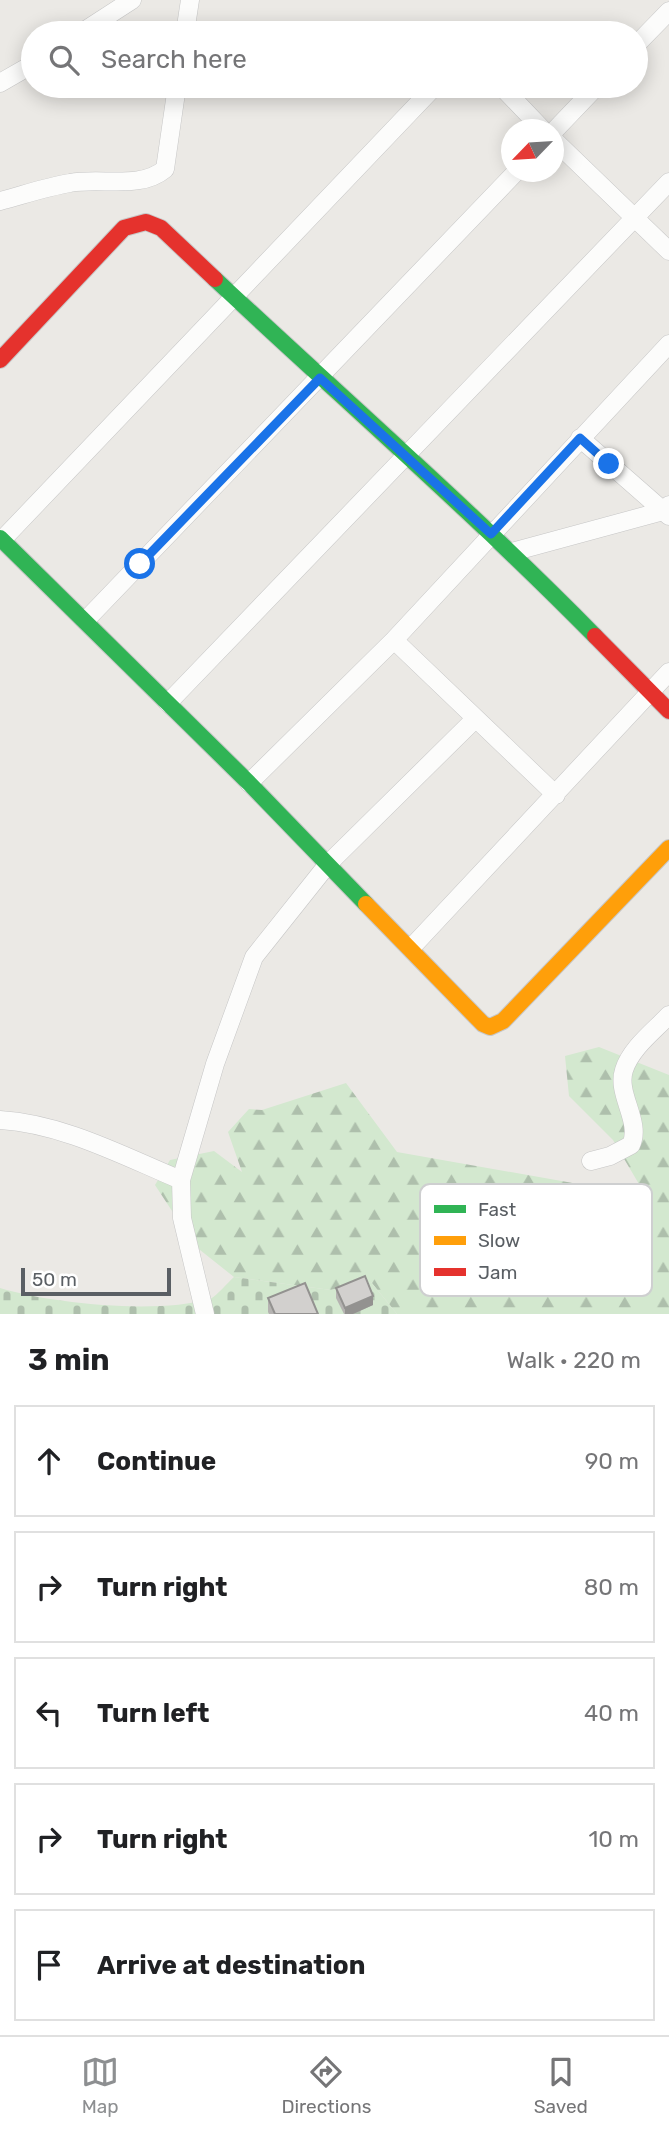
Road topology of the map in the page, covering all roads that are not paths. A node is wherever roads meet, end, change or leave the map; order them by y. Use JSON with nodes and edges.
{"nodes":[{"id":1,"x":132,"y":0,"type":"edge"},
{"id":2,"x":190,"y":0,"type":"edge"},
{"id":3,"x":105,"y":7,"type":"edge"},
{"id":4,"x":669,"y":10,"type":"edge"},
{"id":5,"x":92,"y":21,"type":"edge"},
{"id":6,"x":187,"y":21,"type":"edge"},
{"id":7,"x":648,"y":32,"type":"edge"},
{"id":8,"x":21,"y":71,"type":"edge"},
{"id":9,"x":0,"y":83,"type":"edge"},
{"id":10,"x":175,"y":98,"type":"edge"},
{"id":11,"x":423,"y":98,"type":"edge"},
{"id":12,"x":512,"y":98,"type":"edge"},
{"id":13,"x":586,"y":98,"type":"edge"},
{"id":14,"x":532,"y":119,"type":"edge"},
{"id":15,"x":564,"y":121,"type":"edge"},
{"id":16,"x":564,"y":150,"type":"edge"},
{"id":17,"x":506,"y":182,"type":"edge"},
{"id":18,"x":669,"y":182,"type":"edge"},
{"id":19,"x":0,"y":201,"type":"edge"},
{"id":20,"x":633,"y":218,"type":"junction"},
{"id":21,"x":669,"y":251,"type":"edge"},
{"id":22,"x":233,"y":295,"type":"junction"},
{"id":23,"x":669,"y":344,"type":"edge"},
{"id":24,"x":0,"y":360,"type":"edge"},
{"id":25,"x":320,"y":378,"type":"junction"},
{"id":26,"x":580,"y":438,"type":"junction"},
{"id":27,"x":404,"y":456,"type":"junction"},
{"id":28,"x":667,"y":511,"type":"edge"},
{"id":29,"x":491,"y":534,"type":"junction"},
{"id":30,"x":1,"y":539,"type":"edge"},
{"id":31,"x":513,"y":552,"type":"junction"},
{"id":32,"x":86,"y":620,"type":"junction"},
{"id":33,"x":394,"y":640,"type":"junction"},
{"id":34,"x":669,"y":672,"type":"edge"},
{"id":35,"x":650,"y":693,"type":"junction"},
{"id":36,"x":168,"y":703,"type":"junction"},
{"id":37,"x":669,"y":710,"type":"edge"},
{"id":38,"x":475,"y":719,"type":"junction"},
{"id":39,"x":249,"y":783,"type":"junction"},
{"id":40,"x":556,"y":796,"type":"junction"},
{"id":41,"x":669,"y":848,"type":"edge"},
{"id":42,"x":328,"y":864,"type":"junction"},
{"id":43,"x":411,"y":948,"type":"junction"},
{"id":44,"x":669,"y":1015,"type":"edge"},
{"id":45,"x":0,"y":1120,"type":"edge"},
{"id":46,"x":591,"y":1161,"type":"dead end"},
{"id":47,"x":181,"y":1180,"type":"junction"},
{"id":48,"x":205,"y":1314,"type":"edge"}],
"edges":[{"from":1,"to":3,"type":"street"},
{"from":2,"to":6,"type":"street"},
{"from":3,"to":5,"type":"street"},
{"from":4,"to":7,"type":"street"},
{"from":8,"to":9,"type":"street"},
{"from":10,"to":19,"type":"street"},
{"from":11,"to":22,"type":"street"},
{"from":12,"to":14,"type":"street"},
{"from":13,"to":15,"type":"street"},
{"from":16,"to":20,"type":"street"},
{"from":17,"to":25,"type":"street"},
{"from":18,"to":20,"type":"street"},
{"from":20,"to":21,"type":"street"},
{"from":20,"to":27,"type":"street"},
{"from":22,"to":24,"type":"street"},
{"from":22,"to":25,"type":"street"},
{"from":22,"to":30,"type":"street"},
{"from":23,"to":26,"type":"street"},
{"from":25,"to":27,"type":"street"},
{"from":25,"to":32,"type":"street"},
{"from":26,"to":28,"type":"street"},
{"from":26,"to":29,"type":"street"},
{"from":27,"to":29,"type":"street"},
{"from":27,"to":36,"type":"street"},
{"from":28,"to":31,"type":"street"},
{"from":29,"to":31,"type":"street"},
{"from":29,"to":33,"type":"street"},
{"from":30,"to":32,"type":"street"},
{"from":31,"to":35,"type":"street"},
{"from":32,"to":36,"type":"street"},
{"from":33,"to":38,"type":"street"},
{"from":33,"to":39,"type":"street"},
{"from":34,"to":35,"type":"street"},
{"from":35,"to":37,"type":"street"},
{"from":35,"to":40,"type":"street"},
{"from":36,"to":39,"type":"street"},
{"from":38,"to":40,"type":"street"},
{"from":38,"to":42,"type":"street"},
{"from":39,"to":42,"type":"street"},
{"from":40,"to":43,"type":"street"},
{"from":41,"to":43,"type":"street"},
{"from":42,"to":43,"type":"street"},
{"from":42,"to":47,"type":"street"},
{"from":44,"to":46,"type":"street"},
{"from":45,"to":47,"type":"street"},
{"from":47,"to":48,"type":"street"}]}
